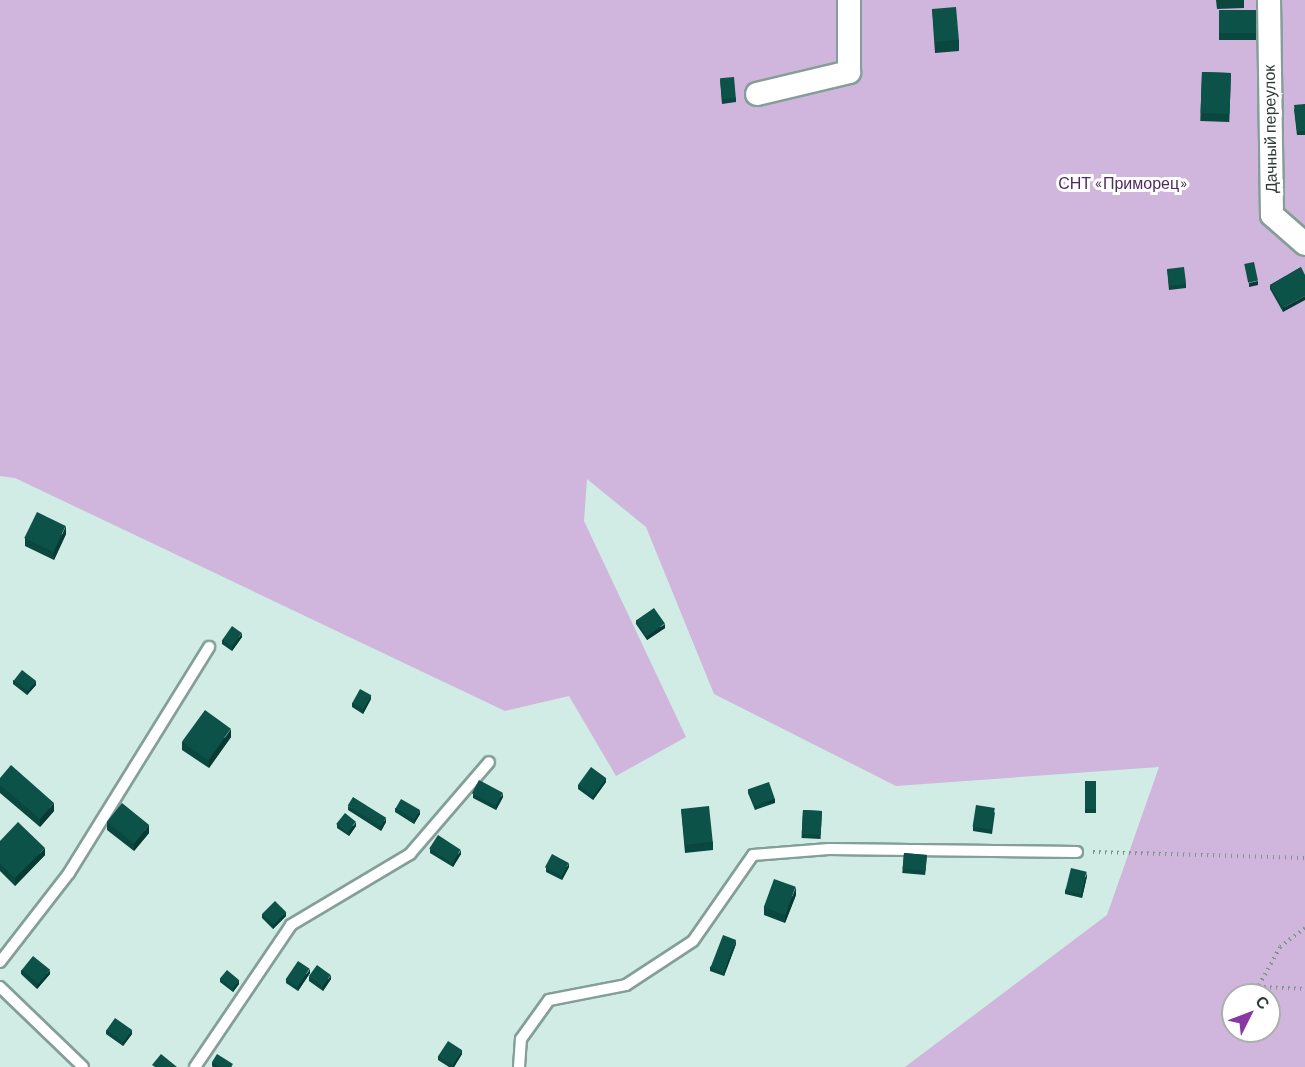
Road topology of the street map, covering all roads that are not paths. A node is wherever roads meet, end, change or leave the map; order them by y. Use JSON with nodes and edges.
{"nodes":[{"id":1,"x":849,"y":0,"type":"edge"},
{"id":2,"x":1269,"y":0,"type":"edge"},
{"id":3,"x":757,"y":94,"type":"dead end"},
{"id":4,"x":1305,"y":244,"type":"edge"},
{"id":5,"x":209,"y":648,"type":"dead end"},
{"id":6,"x":489,"y":762,"type":"dead end"},
{"id":7,"x":1077,"y":852,"type":"road end"},
{"id":8,"x":0,"y":962,"type":"edge"},
{"id":9,"x":0,"y":987,"type":"edge"},
{"id":10,"x":83,"y":1067,"type":"edge"},
{"id":11,"x":195,"y":1067,"type":"edge"},
{"id":12,"x":519,"y":1067,"type":"edge"}],
"edges":[{"from":1,"to":3,"type":"street"},
{"from":2,"to":4,"type":"street","name":"Дачный переулок"},
{"from":5,"to":8,"type":"lane"},
{"from":6,"to":11,"type":"lane"},
{"from":7,"to":12,"type":"lane"},
{"from":9,"to":10,"type":"lane"}]}
